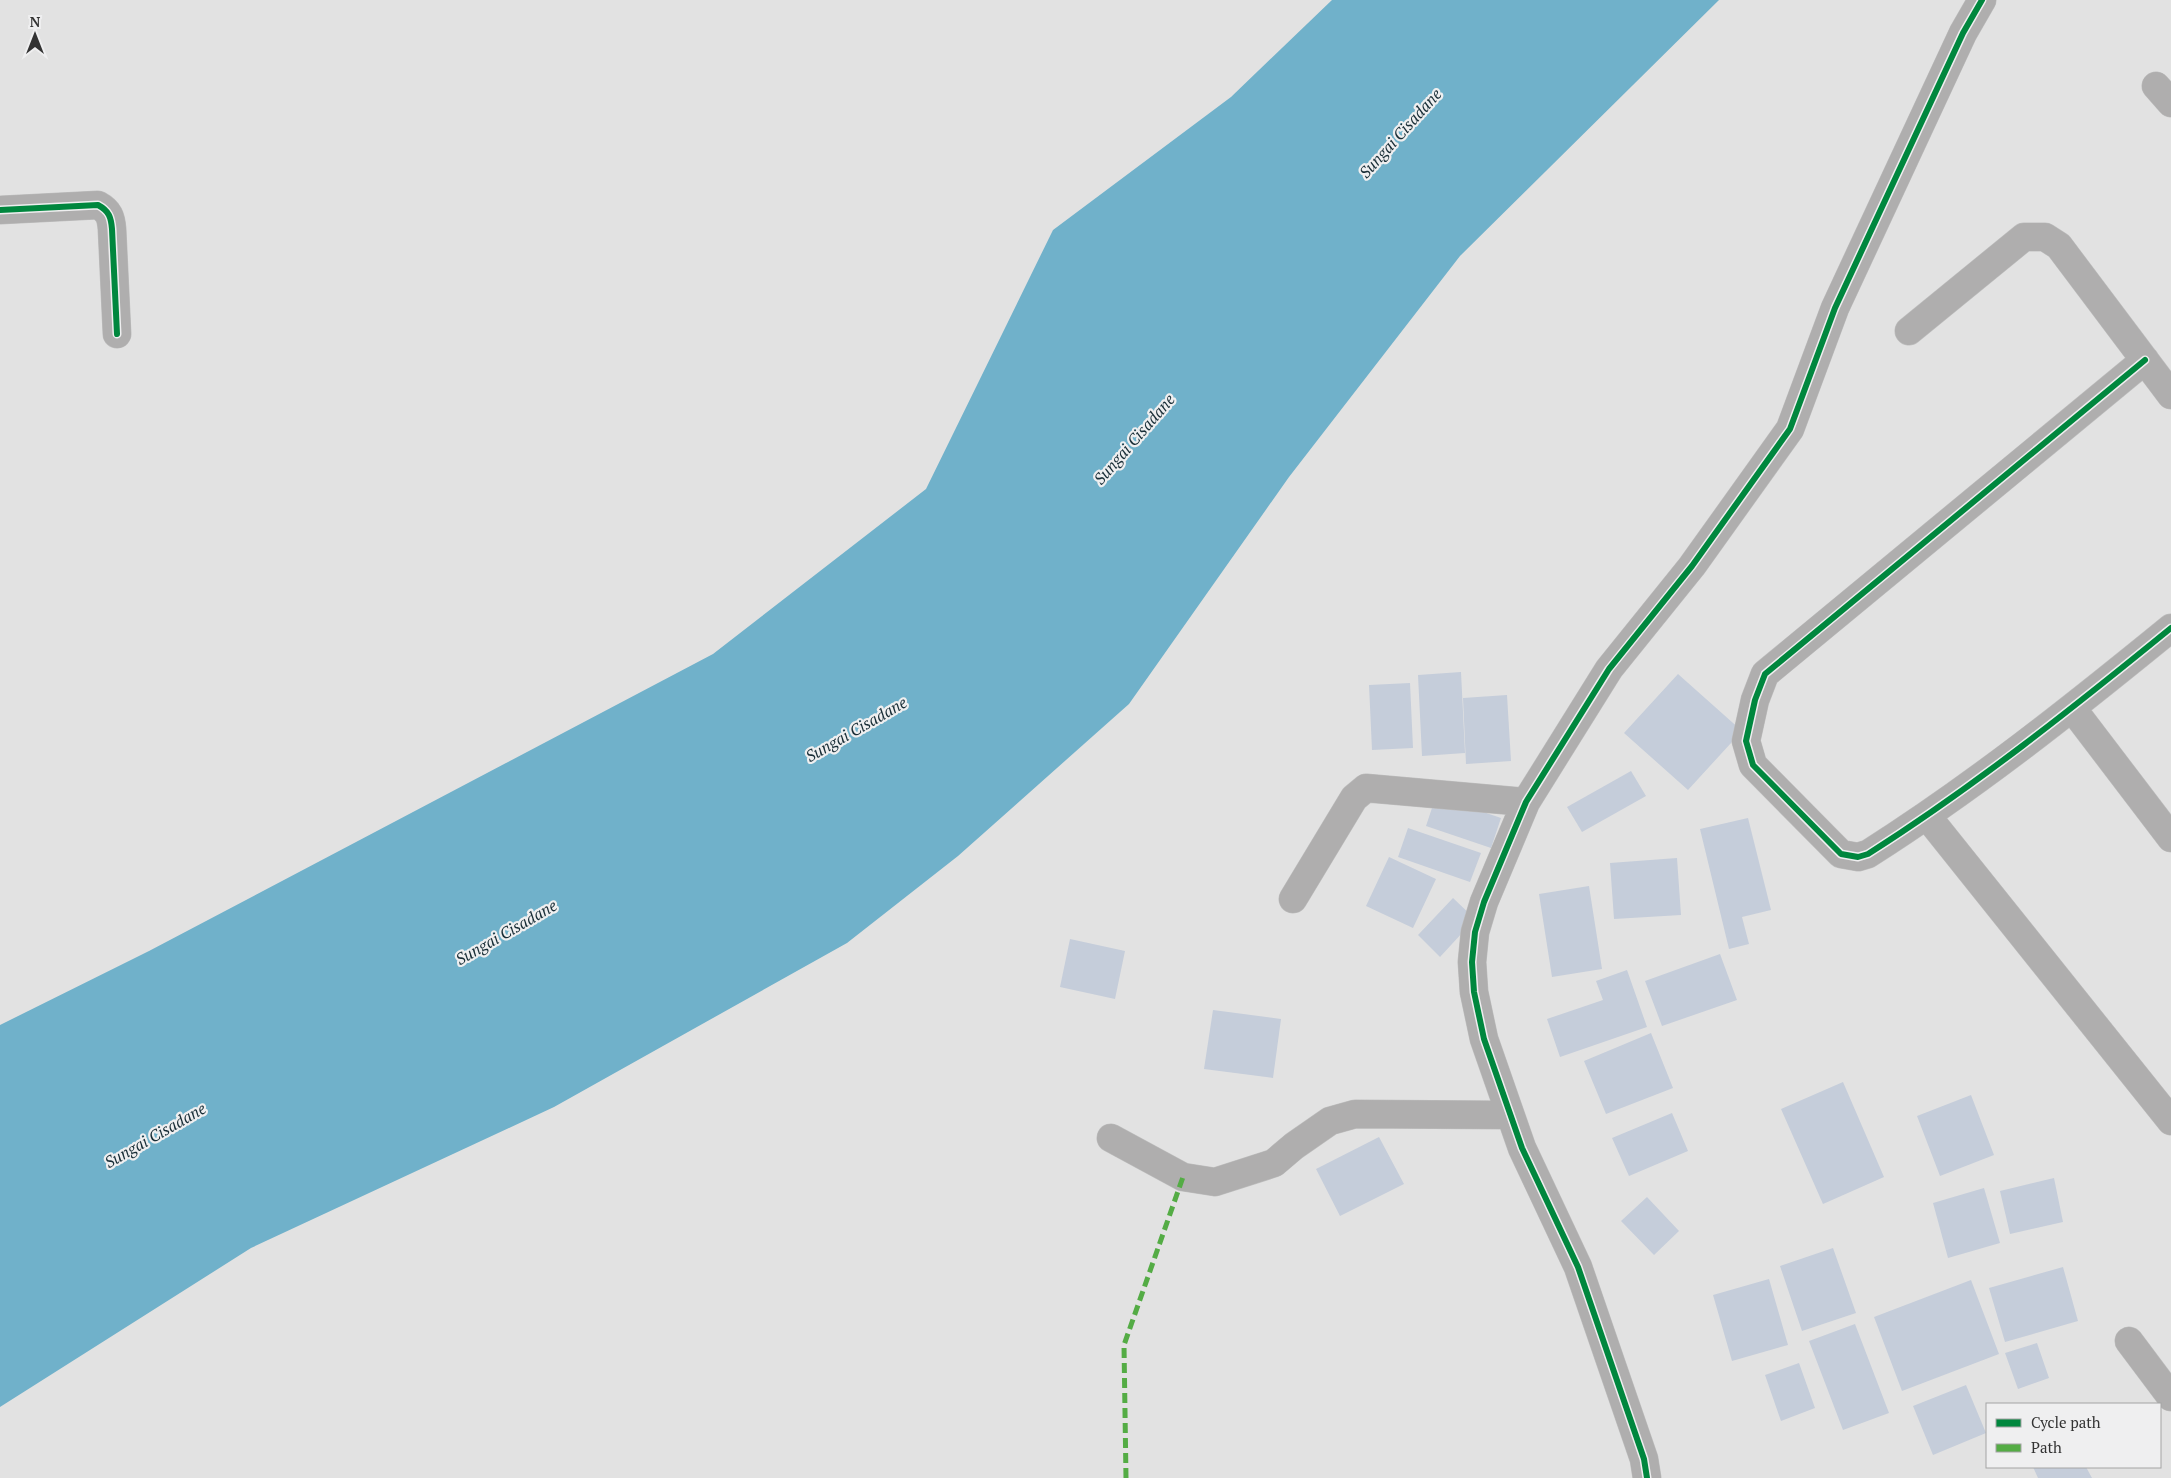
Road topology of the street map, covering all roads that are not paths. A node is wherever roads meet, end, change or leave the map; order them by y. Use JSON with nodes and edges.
{"nodes":[{"id":1,"x":1982,"y":0,"type":"edge"},
{"id":2,"x":0,"y":210,"type":"edge"},
{"id":3,"x":1909,"y":331,"type":"dead end"},
{"id":4,"x":117,"y":334,"type":"dead end"},
{"id":5,"x":2145,"y":360,"type":"junction"},
{"id":6,"x":2171,"y":395,"type":"edge"},
{"id":7,"x":2171,"y":628,"type":"edge"},
{"id":8,"x":2072,"y":708,"type":"junction"},
{"id":9,"x":1526,"y":802,"type":"junction"},
{"id":10,"x":1927,"y":816,"type":"junction"},
{"id":11,"x":2171,"y":838,"type":"edge"},
{"id":12,"x":1293,"y":899,"type":"dead end"},
{"id":13,"x":1510,"y":1115,"type":"junction"},
{"id":14,"x":2171,"y":1121,"type":"edge"},
{"id":15,"x":1111,"y":1138,"type":"dead end"},
{"id":16,"x":2130,"y":1341,"type":"dead end"},
{"id":17,"x":2171,"y":1397,"type":"edge"},
{"id":18,"x":1647,"y":1478,"type":"edge"}],
"edges":[{"from":1,"to":9,"type":"street"},
{"from":2,"to":4,"type":"street"},
{"from":3,"to":5,"type":"street"},
{"from":5,"to":6,"type":"street"},
{"from":5,"to":10,"type":"street"},
{"from":7,"to":8,"type":"street"},
{"from":8,"to":10,"type":"street"},
{"from":8,"to":11,"type":"street"},
{"from":9,"to":12,"type":"street"},
{"from":9,"to":13,"type":"street"},
{"from":10,"to":14,"type":"street"},
{"from":13,"to":15,"type":"street"},
{"from":13,"to":18,"type":"street"},
{"from":16,"to":17,"type":"street"}]}
